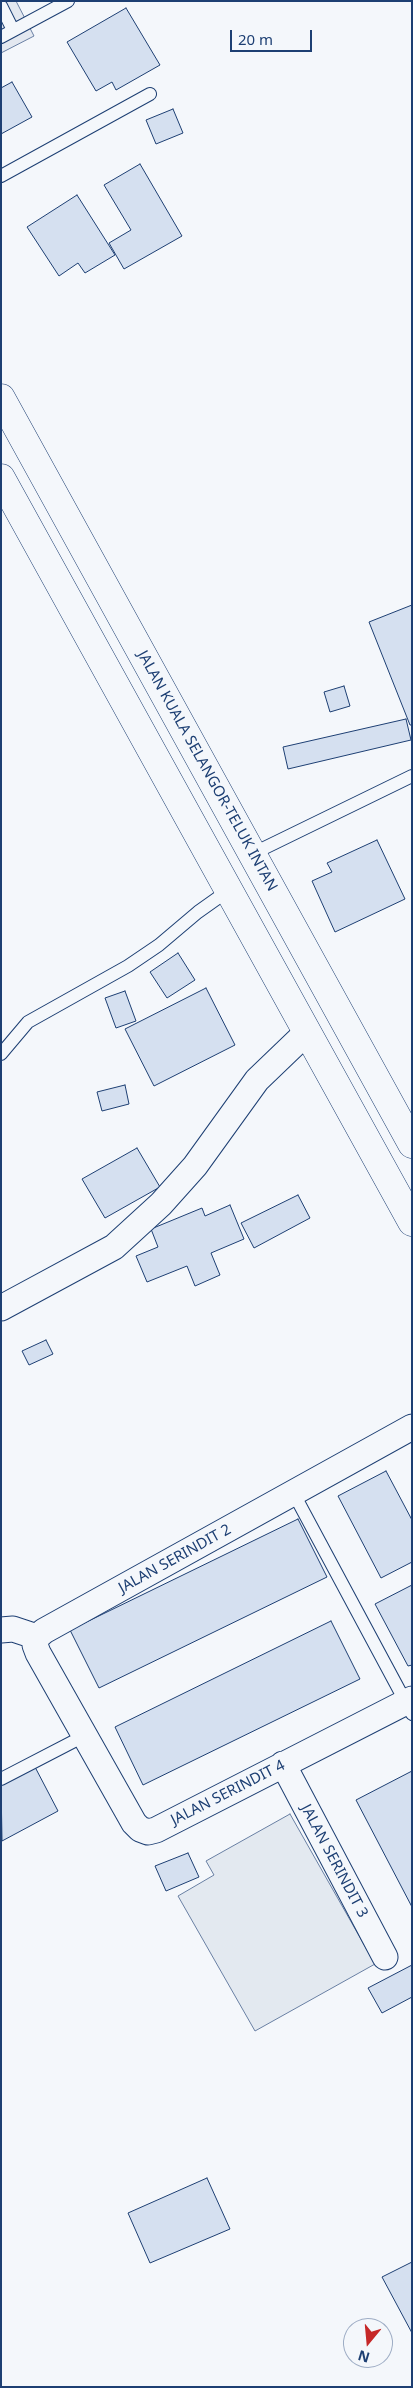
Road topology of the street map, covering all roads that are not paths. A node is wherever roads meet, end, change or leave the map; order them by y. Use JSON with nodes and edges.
{"nodes":[{"id":1,"x":68,"y":1,"type":"edge"},
{"id":2,"x":1,"y":6,"type":"edge"},
{"id":3,"x":13,"y":30,"type":"junction"},
{"id":4,"x":1,"y":37,"type":"edge"},
{"id":5,"x":150,"y":94,"type":"dead end"},
{"id":6,"x":1,"y":176,"type":"edge"},
{"id":7,"x":1,"y":398,"type":"edge"},
{"id":8,"x":1,"y":478,"type":"edge"},
{"id":9,"x":412,"y":776,"type":"edge"},
{"id":10,"x":252,"y":854,"type":"junction"},
{"id":11,"x":229,"y":890,"type":"junction"},
{"id":12,"x":307,"y":1032,"type":"junction"},
{"id":13,"x":1,"y":1054,"type":"edge"},
{"id":14,"x":412,"y":1144,"type":"edge"},
{"id":15,"x":412,"y":1222,"type":"edge"},
{"id":16,"x":1,"y":1308,"type":"edge"},
{"id":17,"x":409,"y":1435,"type":"edge"},
{"id":18,"x":294,"y":1494,"type":"junction"},
{"id":19,"x":1,"y":1630,"type":"edge"},
{"id":20,"x":38,"y":1637,"type":"junction"},
{"id":21,"x":409,"y":1705,"type":"edge"},
{"id":22,"x":84,"y":1736,"type":"junction"},
{"id":23,"x":283,"y":1764,"type":"junction"},
{"id":24,"x":1,"y":1779,"type":"edge"},
{"id":25,"x":385,"y":1957,"type":"dead end"}],
"edges":[{"from":1,"to":3,"type":"lane"},
{"from":2,"to":3,"type":"lane"},
{"from":3,"to":4,"type":"lane"},
{"from":5,"to":6,"type":"lane"},
{"from":7,"to":10,"type":"highway","name":"JALAN KUALA SELANGOR-TELUK INTAN"},
{"from":8,"to":11,"type":"highway"},
{"from":9,"to":10,"type":"lane"},
{"from":10,"to":14,"type":"highway","name":"JALAN KUALA SELANGOR-TELUK INTAN"},
{"from":11,"to":12,"type":"highway"},
{"from":11,"to":13,"type":"lane"},
{"from":12,"to":15,"type":"highway"},
{"from":12,"to":16,"type":"street"},
{"from":17,"to":18,"type":"street","name":"JALAN SERINDIT 2"},
{"from":18,"to":20,"type":"street","name":"JALAN SERINDIT 2"},
{"from":18,"to":21,"type":"lane"},
{"from":19,"to":20,"type":"street"},
{"from":20,"to":22,"type":"street"},
{"from":21,"to":23,"type":"street","name":"JALAN SERINDIT 4"},
{"from":22,"to":23,"type":"street","name":"JALAN SERINDIT 4"},
{"from":22,"to":24,"type":"lane"},
{"from":23,"to":25,"type":"street","name":"JALAN SERINDIT 3"}]}
